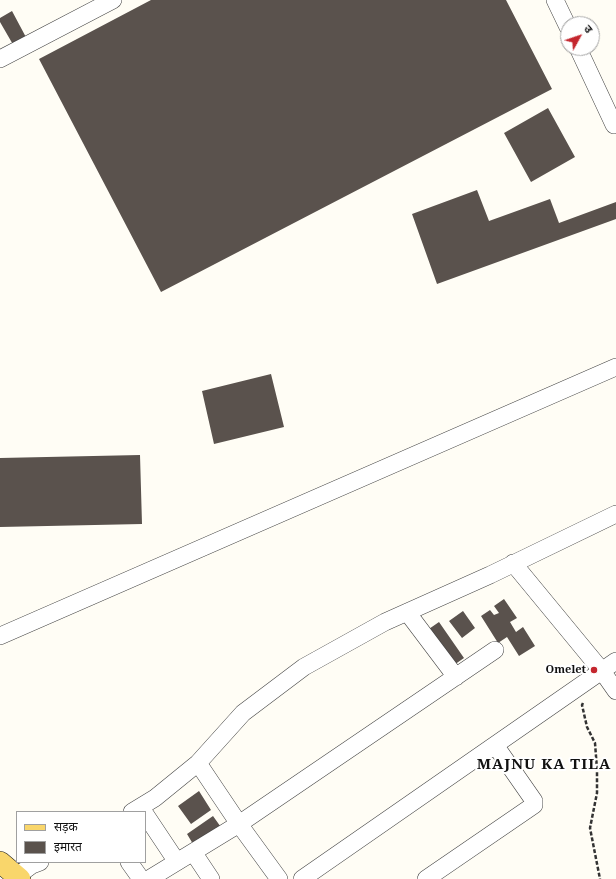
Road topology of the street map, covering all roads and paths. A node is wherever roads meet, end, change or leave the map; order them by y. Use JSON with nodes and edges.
{"nodes":[{"id":1,"x":113,"y":0,"type":"edge"},
{"id":2,"x":555,"y":0,"type":"edge"},
{"id":3,"x":563,"y":16,"type":"edge"},
{"id":4,"x":582,"y":56,"type":"edge"},
{"id":5,"x":0,"y":59,"type":"edge"},
{"id":6,"x":614,"y":125,"type":"dead end"},
{"id":7,"x":616,"y":367,"type":"edge"},
{"id":8,"x":616,"y":514,"type":"edge"},
{"id":9,"x":513,"y":563,"type":"junction"},
{"id":10,"x":407,"y":612,"type":"junction"},
{"id":11,"x":0,"y":636,"type":"edge"},
{"id":12,"x":495,"y":650,"type":"dead end"},
{"id":13,"x":616,"y":661,"type":"edge"},
{"id":14,"x":596,"y":675,"type":"junction"},
{"id":15,"x":456,"y":677,"type":"junction"},
{"id":16,"x":616,"y":691,"type":"edge"},
{"id":17,"x":495,"y":746,"type":"junction"},
{"id":18,"x":198,"y":763,"type":"junction"},
{"id":19,"x":140,"y":811,"type":"edge"},
{"id":20,"x":146,"y":819,"type":"edge"},
{"id":21,"x":239,"y":824,"type":"junction"},
{"id":22,"x":193,"y":852,"type":"junction"},
{"id":23,"x":0,"y":862,"type":"edge"},
{"id":24,"x":177,"y":862,"type":"junction"},
{"id":25,"x":37,"y":863,"type":"edge"},
{"id":26,"x":130,"y":863,"type":"edge"},
{"id":27,"x":157,"y":877,"type":"edge"},
{"id":28,"x":17,"y":878,"type":"edge"},
{"id":29,"x":141,"y":879,"type":"edge"},
{"id":30,"x":211,"y":879,"type":"edge"},
{"id":31,"x":279,"y":879,"type":"edge"},
{"id":32,"x":302,"y":879,"type":"edge"},
{"id":33,"x":426,"y":879,"type":"edge"},
{"id":34,"x":600,"y":879,"type":"edge"}],
"edges":[{"from":1,"to":5,"type":"street"},
{"from":2,"to":3,"type":"street"},
{"from":4,"to":6,"type":"street"},
{"from":7,"to":11,"type":"street"},
{"from":8,"to":9,"type":"street"},
{"from":9,"to":10,"type":"street"},
{"from":9,"to":14,"type":"street"},
{"from":10,"to":15,"type":"street"},
{"from":10,"to":18,"type":"street"},
{"from":12,"to":15,"type":"street"},
{"from":13,"to":14,"type":"street"},
{"from":14,"to":16,"type":"street"},
{"from":14,"to":17,"type":"street"},
{"from":14,"to":34,"type":"path"},
{"from":15,"to":21,"type":"street"},
{"from":17,"to":32,"type":"street"},
{"from":17,"to":33,"type":"street"},
{"from":18,"to":19,"type":"street"},
{"from":18,"to":21,"type":"street"},
{"from":20,"to":24,"type":"street"},
{"from":21,"to":22,"type":"street"},
{"from":21,"to":31,"type":"street"},
{"from":22,"to":24,"type":"street"},
{"from":22,"to":30,"type":"street"},
{"from":23,"to":28,"type":"main road"},
{"from":24,"to":27,"type":"street"},
{"from":25,"to":28,"type":"street"},
{"from":26,"to":29,"type":"street"}]}
